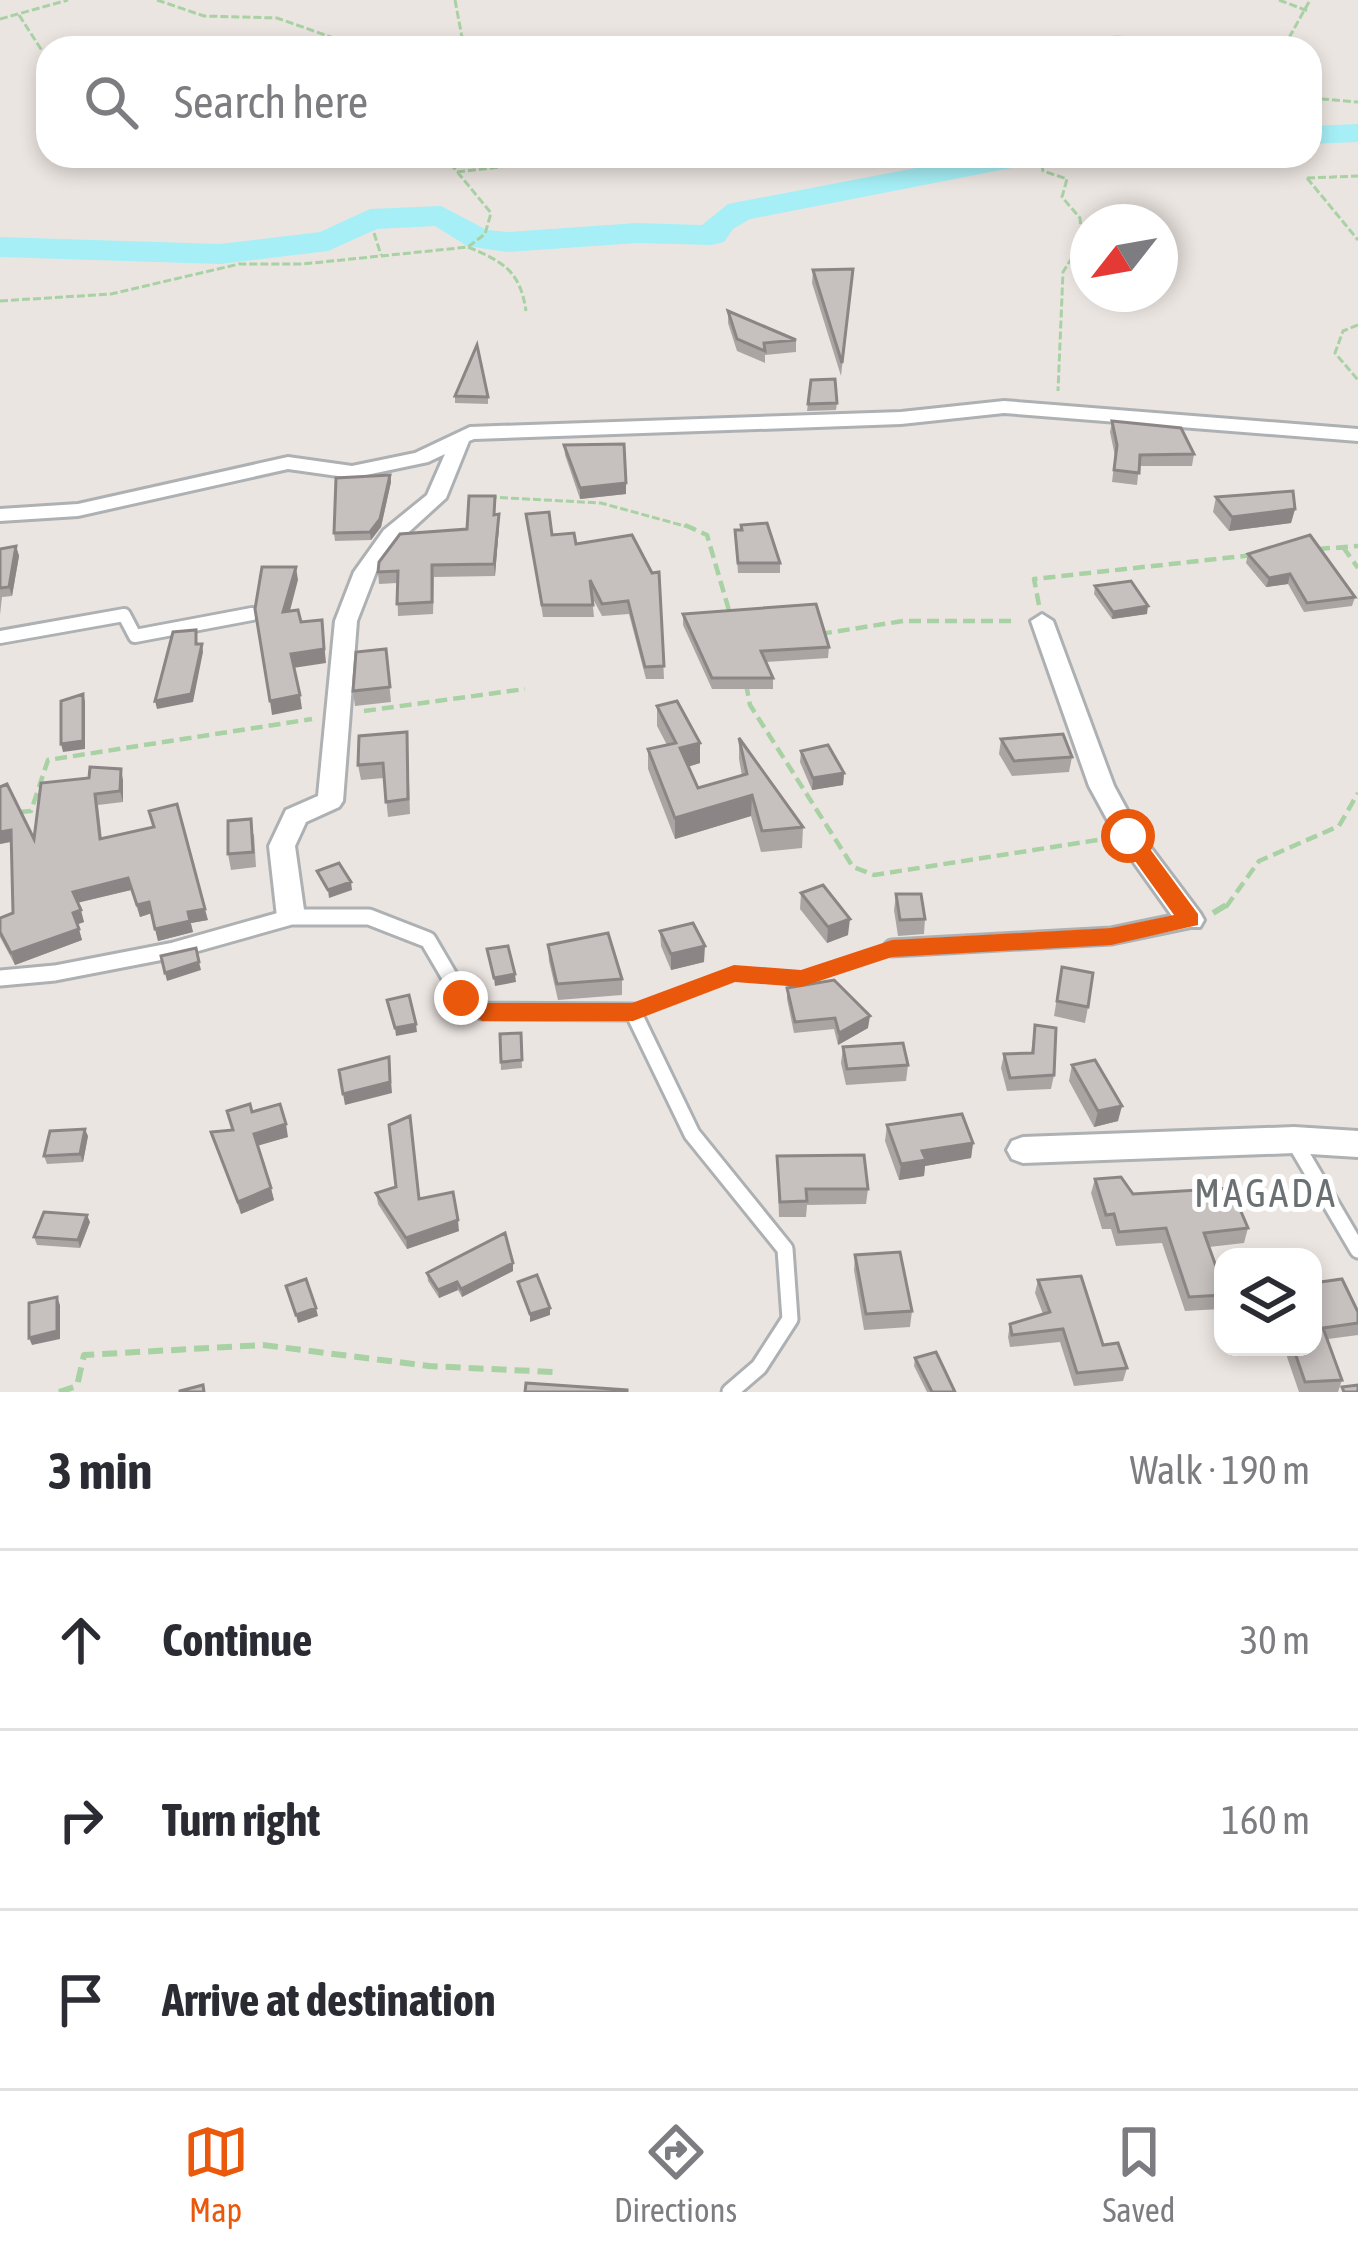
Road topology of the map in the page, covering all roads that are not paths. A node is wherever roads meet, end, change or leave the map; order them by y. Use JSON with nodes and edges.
{"nodes":[{"id":1,"x":1358,"y":435,"type":"edge"},
{"id":2,"x":460,"y":442,"type":"junction"},
{"id":3,"x":0,"y":515,"type":"edge"},
{"id":4,"x":252,"y":614,"type":"edge"},
{"id":5,"x":1042,"y":620,"type":"road end"},
{"id":6,"x":0,"y":637,"type":"edge"},
{"id":7,"x":292,"y":917,"type":"junction"},
{"id":8,"x":1190,"y":920,"type":"joint"},
{"id":9,"x":892,"y":948,"type":"road end"},
{"id":10,"x":0,"y":978,"type":"edge"},
{"id":11,"x":1294,"y":1140,"type":"junction"},
{"id":12,"x":1358,"y":1144,"type":"edge"},
{"id":13,"x":1023,"y":1150,"type":"dead end"},
{"id":14,"x":1358,"y":1250,"type":"edge"},
{"id":15,"x":730,"y":1392,"type":"edge"}],
"edges":[{"from":1,"to":2,"type":"street"},
{"from":2,"to":3,"type":"street"},
{"from":2,"to":7,"type":"street"},
{"from":4,"to":6,"type":"lane"},
{"from":5,"to":8,"type":"street"},
{"from":7,"to":10,"type":"lane"},
{"from":7,"to":15,"type":"lane"},
{"from":8,"to":9,"type":"lane"},
{"from":11,"to":12,"type":"street"},
{"from":11,"to":13,"type":"street"},
{"from":11,"to":14,"type":"lane"}]}
